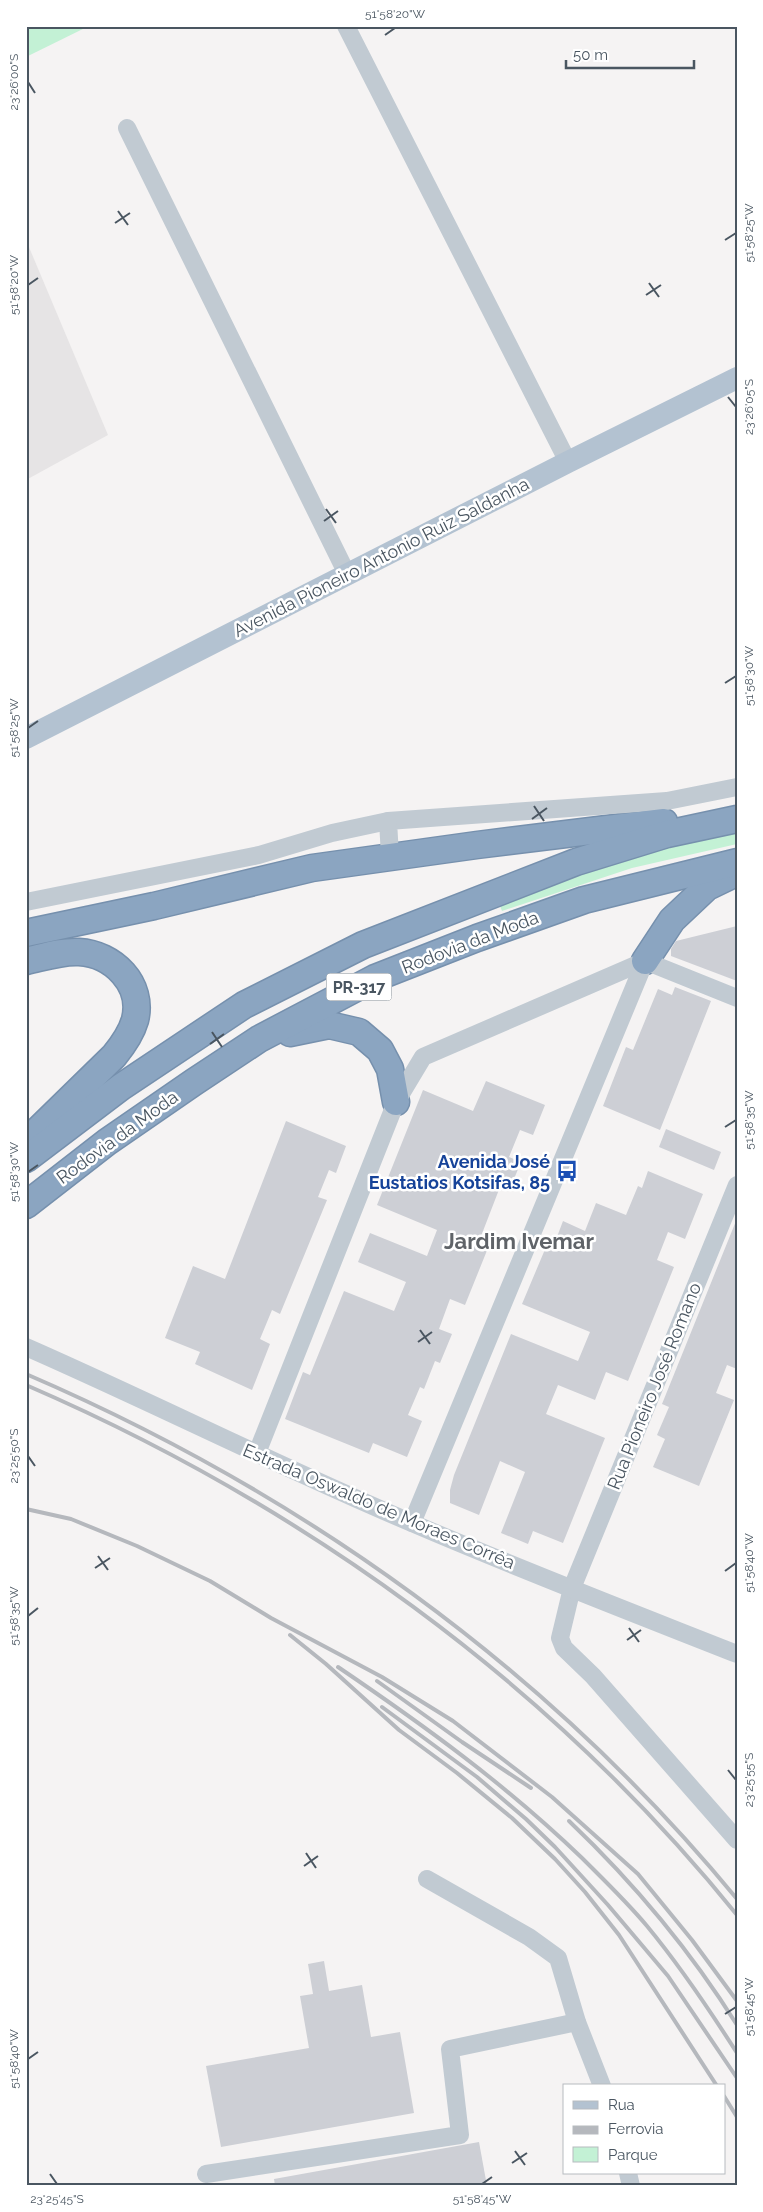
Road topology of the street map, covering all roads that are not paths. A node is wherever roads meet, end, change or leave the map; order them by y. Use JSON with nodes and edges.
{"nodes":[{"id":1,"x":346,"y":26,"type":"edge"},
{"id":2,"x":127,"y":128,"type":"dead end"},
{"id":3,"x":737,"y":378,"type":"edge"},
{"id":4,"x":568,"y":462,"type":"junction"},
{"id":5,"x":347,"y":574,"type":"junction"},
{"id":6,"x":26,"y":738,"type":"edge"},
{"id":7,"x":737,"y":787,"type":"edge"},
{"id":8,"x":737,"y":813,"type":"edge"},
{"id":9,"x":737,"y":819,"type":"edge"},
{"id":10,"x":388,"y":821,"type":"junction"},
{"id":11,"x":390,"y":856,"type":"junction"},
{"id":12,"x":737,"y":862,"type":"edge"},
{"id":13,"x":737,"y":872,"type":"edge"},
{"id":14,"x":26,"y":902,"type":"edge"},
{"id":15,"x":26,"y":932,"type":"edge"},
{"id":16,"x":26,"y":961,"type":"edge"},
{"id":17,"x":645,"y":961,"type":"junction"},
{"id":18,"x":737,"y":998,"type":"edge"},
{"id":19,"x":260,"y":1039,"type":"junction"},
{"id":20,"x":396,"y":1102,"type":"junction"},
{"id":21,"x":26,"y":1142,"type":"edge"},
{"id":22,"x":26,"y":1159,"type":"edge"},
{"id":23,"x":737,"y":1185,"type":"edge"},
{"id":24,"x":26,"y":1205,"type":"edge"},
{"id":25,"x":26,"y":1347,"type":"edge"},
{"id":26,"x":257,"y":1453,"type":"junction"},
{"id":27,"x":412,"y":1523,"type":"junction"},
{"id":28,"x":572,"y":1588,"type":"junction"},
{"id":29,"x":737,"y":1654,"type":"edge"},
{"id":30,"x":737,"y":1840,"type":"edge"},
{"id":31,"x":427,"y":1879,"type":"dead end"},
{"id":32,"x":577,"y":2022,"type":"junction"},
{"id":33,"x":601,"y":2084,"type":"edge"},
{"id":34,"x":206,"y":2174,"type":"dead end"}],
"edges":[{"from":1,"to":4,"type":"street"},
{"from":2,"to":5,"type":"street"},
{"from":3,"to":4,"type":"main road","name":"Avenida Pioneiro Antonio Ruiz Saldanha"},
{"from":4,"to":5,"type":"main road","name":"Avenida Pioneiro Antonio Ruiz Saldanha"},
{"from":5,"to":6,"type":"main road","name":"Avenida Pioneiro Antonio Ruiz Saldanha"},
{"from":7,"to":10,"type":"street"},
{"from":8,"to":11,"type":"highway"},
{"from":9,"to":22,"type":"highway","name":"Rodovia da Moda","number":"PR-317"},
{"from":10,"to":11,"type":"street"},
{"from":10,"to":14,"type":"street"},
{"from":11,"to":15,"type":"highway"},
{"from":12,"to":19,"type":"highway","name":"Rodovia da Moda","number":"PR-317"},
{"from":13,"to":17,"type":"highway"},
{"from":16,"to":21,"type":"highway"},
{"from":17,"to":18,"type":"street"},
{"from":17,"to":20,"type":"street"},
{"from":17,"to":27,"type":"street"},
{"from":19,"to":20,"type":"highway"},
{"from":19,"to":24,"type":"highway","name":"Rodovia da Moda","number":"PR-317"},
{"from":20,"to":26,"type":"street"},
{"from":23,"to":28,"type":"street","name":"Rua Pioneiro José Romano"},
{"from":25,"to":26,"type":"street","name":"Estrada Oswaldo de Moraes Corrêa"},
{"from":26,"to":27,"type":"street","name":"Estrada Oswaldo de Moraes Corrêa"},
{"from":27,"to":28,"type":"street","name":"Estrada Oswaldo de Moraes Corrêa"},
{"from":28,"to":29,"type":"street","name":"Estrada Oswaldo de Moraes Corrêa"},
{"from":28,"to":30,"type":"street","name":"Rua Pioneiro José Romano"},
{"from":31,"to":32,"type":"street"},
{"from":32,"to":33,"type":"street"},
{"from":32,"to":34,"type":"street"}]}
